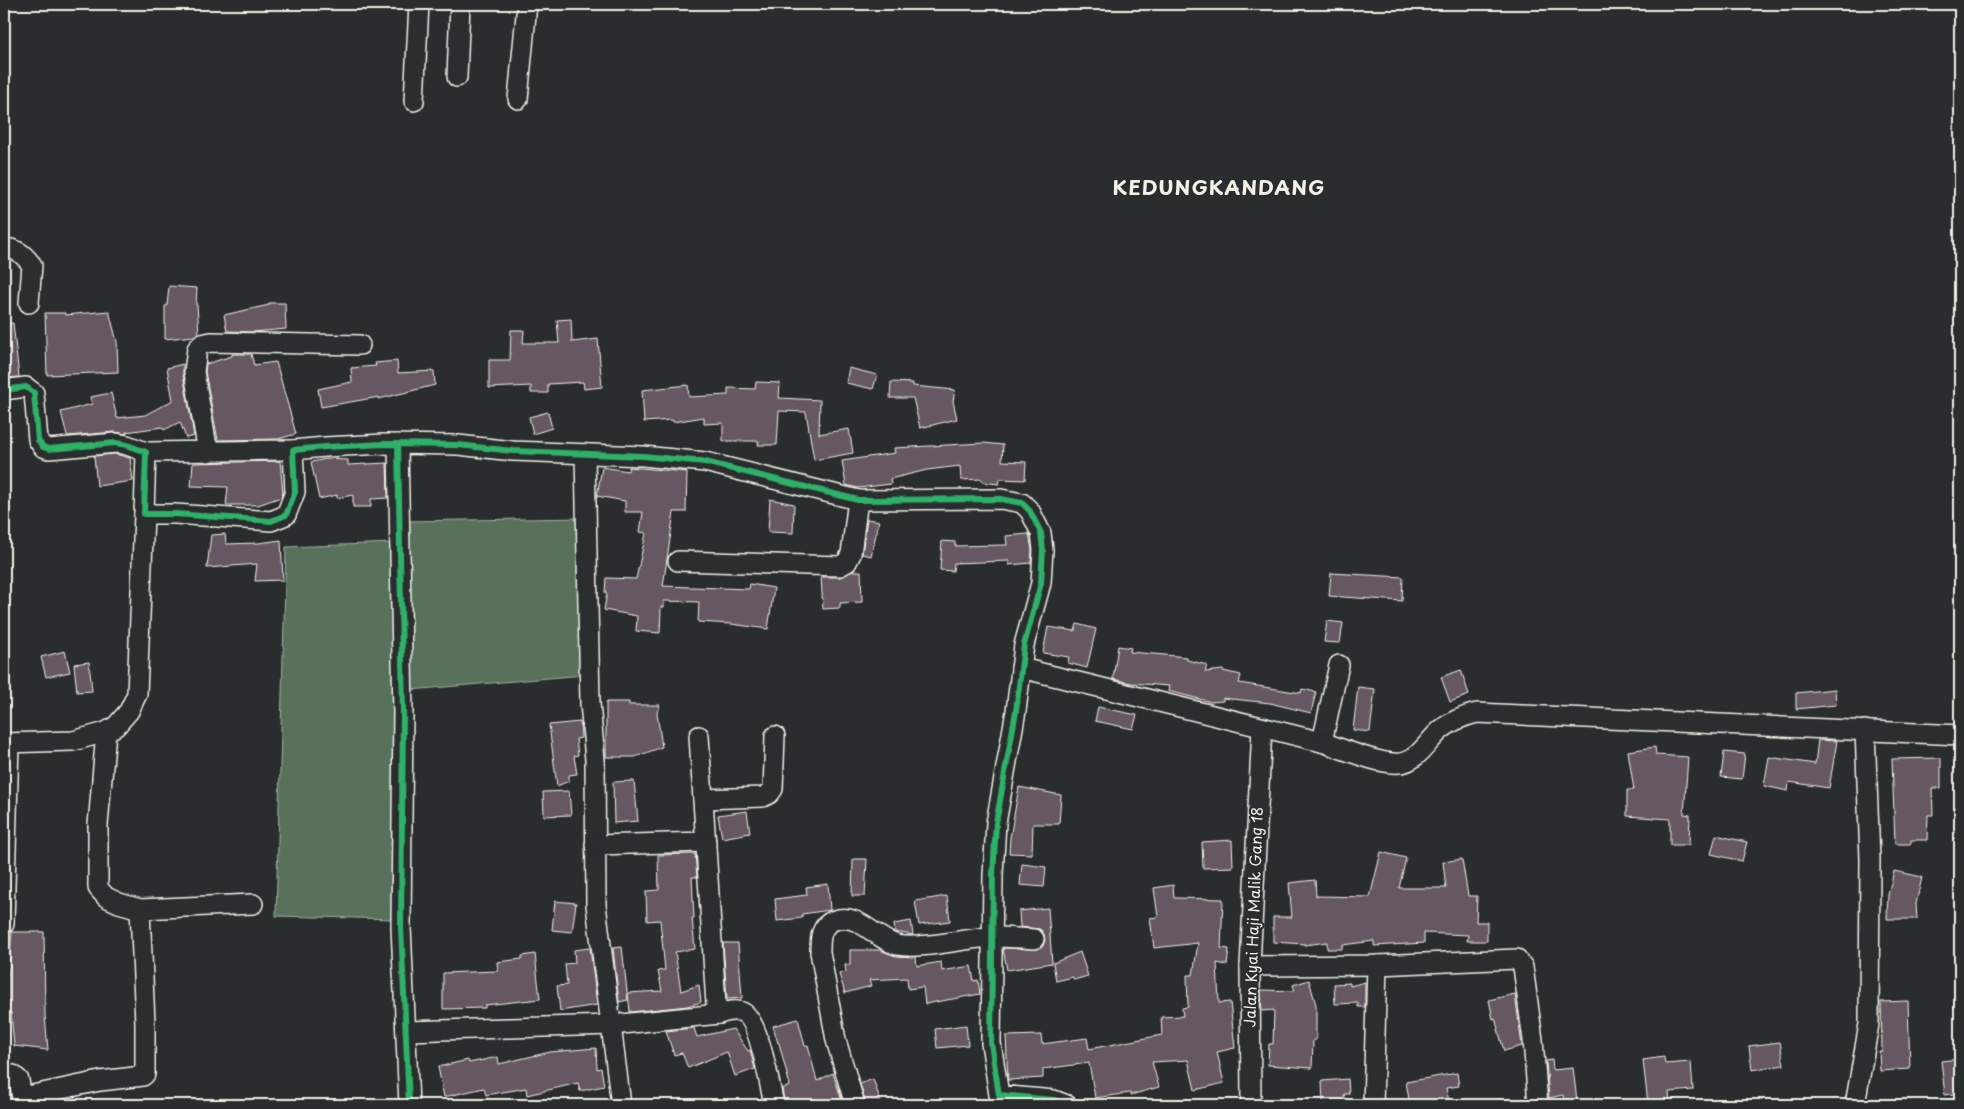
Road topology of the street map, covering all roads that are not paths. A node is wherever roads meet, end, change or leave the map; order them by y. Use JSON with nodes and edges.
{"nodes":[{"id":1,"x":419,"y":4,"type":"edge"},
{"id":2,"x":460,"y":4,"type":"edge"},
{"id":3,"x":527,"y":4,"type":"edge"},
{"id":4,"x":457,"y":77,"type":"dead end"},
{"id":5,"x":518,"y":100,"type":"dead end"},
{"id":6,"x":414,"y":101,"type":"dead end"},
{"id":7,"x":4,"y":248,"type":"edge"},
{"id":8,"x":30,"y":303,"type":"dead end"},
{"id":9,"x":360,"y":345,"type":"dead end"},
{"id":10,"x":4,"y":390,"type":"edge"},
{"id":11,"x":398,"y":444,"type":"junction"},
{"id":12,"x":293,"y":450,"type":"junction"},
{"id":13,"x":146,"y":452,"type":"junction"},
{"id":14,"x":208,"y":452,"type":"junction"},
{"id":15,"x":585,"y":454,"type":"junction"},
{"id":16,"x":858,"y":500,"type":"junction"},
{"id":17,"x":144,"y":514,"type":"junction"},
{"id":18,"x":678,"y":561,"type":"dead end"},
{"id":19,"x":1339,"y":665,"type":"dead end"},
{"id":20,"x":1021,"y":668,"type":"junction"},
{"id":21,"x":1262,"y":728,"type":"junction"},
{"id":22,"x":1865,"y":730,"type":"junction"},
{"id":23,"x":106,"y":732,"type":"junction"},
{"id":24,"x":1960,"y":735,"type":"edge"},
{"id":25,"x":699,"y":736,"type":"dead end"},
{"id":26,"x":775,"y":736,"type":"dead end"},
{"id":27,"x":1322,"y":742,"type":"junction"},
{"id":28,"x":6,"y":743,"type":"edge"},
{"id":29,"x":703,"y":799,"type":"junction"},
{"id":30,"x":706,"y":842,"type":"junction"},
{"id":31,"x":595,"y":845,"type":"junction"},
{"id":32,"x":253,"y":904,"type":"dead end"},
{"id":33,"x":140,"y":909,"type":"junction"},
{"id":34,"x":4,"y":924,"type":"edge"},
{"id":35,"x":992,"y":938,"type":"junction"},
{"id":36,"x":1034,"y":939,"type":"dead end"},
{"id":37,"x":1378,"y":965,"type":"junction"},
{"id":38,"x":1250,"y":966,"type":"junction"},
{"id":39,"x":719,"y":1014,"type":"junction"},
{"id":40,"x":612,"y":1025,"type":"junction"},
{"id":41,"x":406,"y":1032,"type":"junction"},
{"id":42,"x":4,"y":1074,"type":"edge"},
{"id":43,"x":23,"y":1101,"type":"edge"},
{"id":44,"x":409,"y":1105,"type":"edge"},
{"id":45,"x":620,"y":1105,"type":"edge"},
{"id":46,"x":774,"y":1105,"type":"edge"},
{"id":47,"x":855,"y":1105,"type":"edge"},
{"id":48,"x":1068,"y":1105,"type":"edge"},
{"id":49,"x":1251,"y":1105,"type":"edge"},
{"id":50,"x":1373,"y":1105,"type":"edge"},
{"id":51,"x":1538,"y":1105,"type":"edge"},
{"id":52,"x":1855,"y":1105,"type":"edge"}],
"edges":[{"from":1,"to":6,"type":"street"},
{"from":2,"to":4,"type":"street"},
{"from":3,"to":5,"type":"street"},
{"from":7,"to":8,"type":"street"},
{"from":9,"to":14,"type":"street"},
{"from":10,"to":13,"type":"street"},
{"from":11,"to":12,"type":"street"},
{"from":11,"to":15,"type":"street"},
{"from":11,"to":41,"type":"street"},
{"from":12,"to":14,"type":"street"},
{"from":12,"to":17,"type":"street"},
{"from":13,"to":14,"type":"street"},
{"from":13,"to":17,"type":"street"},
{"from":15,"to":16,"type":"street"},
{"from":15,"to":31,"type":"street"},
{"from":16,"to":18,"type":"street"},
{"from":16,"to":20,"type":"street"},
{"from":17,"to":23,"type":"street"},
{"from":19,"to":27,"type":"street"},
{"from":20,"to":21,"type":"street"},
{"from":20,"to":35,"type":"street"},
{"from":21,"to":27,"type":"street"},
{"from":21,"to":38,"type":"street","name":"Jalan Kyai Haji Malik Gang 18"},
{"from":22,"to":24,"type":"street"},
{"from":22,"to":27,"type":"street"},
{"from":22,"to":52,"type":"street"},
{"from":23,"to":28,"type":"street"},
{"from":23,"to":33,"type":"street"},
{"from":25,"to":29,"type":"street"},
{"from":26,"to":29,"type":"street"},
{"from":28,"to":34,"type":"street"},
{"from":29,"to":30,"type":"street"},
{"from":30,"to":31,"type":"street"},
{"from":30,"to":39,"type":"street"},
{"from":31,"to":40,"type":"street"},
{"from":32,"to":33,"type":"street"},
{"from":33,"to":43,"type":"street"},
{"from":35,"to":36,"type":"street"},
{"from":35,"to":47,"type":"street"},
{"from":35,"to":48,"type":"street"},
{"from":37,"to":38,"type":"street"},
{"from":37,"to":50,"type":"street"},
{"from":37,"to":51,"type":"street"},
{"from":38,"to":49,"type":"street","name":"Jalan Kyai Haji Malik Gang 18"},
{"from":39,"to":40,"type":"street"},
{"from":39,"to":46,"type":"street"},
{"from":40,"to":41,"type":"street"},
{"from":40,"to":45,"type":"street"},
{"from":41,"to":44,"type":"street"},
{"from":42,"to":43,"type":"street"}]}
